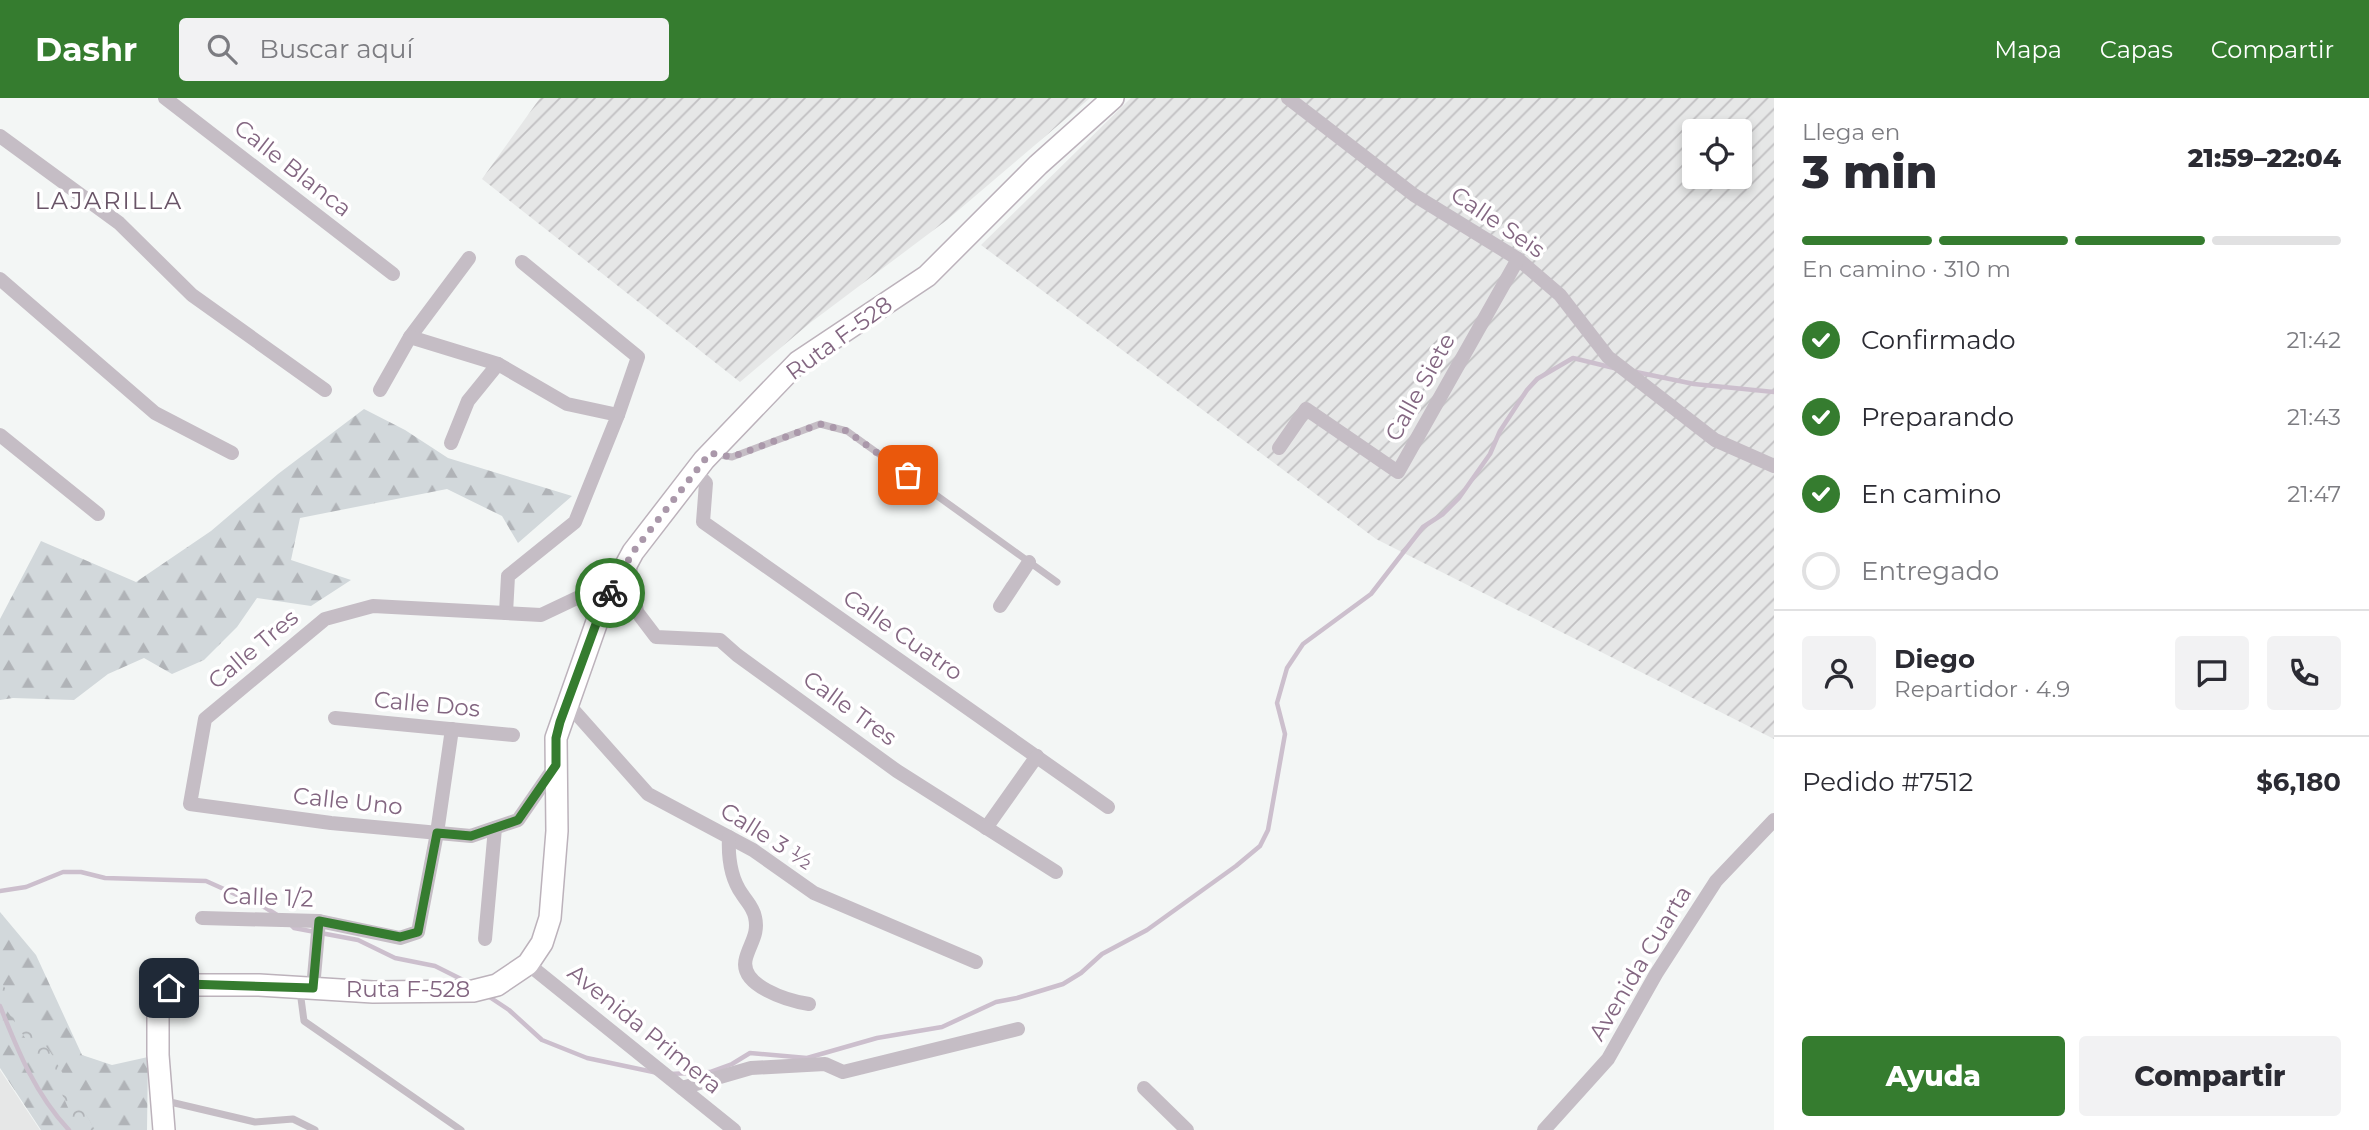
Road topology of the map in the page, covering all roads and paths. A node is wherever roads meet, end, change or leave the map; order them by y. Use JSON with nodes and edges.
{"nodes":[{"id":1,"x":165,"y":98,"type":"edge"},
{"id":2,"x":1113,"y":98,"type":"edge"},
{"id":3,"x":1288,"y":98,"type":"edge"},
{"id":4,"x":0,"y":136,"type":"edge"},
{"id":5,"x":469,"y":258,"type":"dead end"},
{"id":6,"x":1518,"y":259,"type":"junction"},
{"id":7,"x":522,"y":262,"type":"dead end"},
{"id":8,"x":393,"y":274,"type":"dead end"},
{"id":9,"x":0,"y":279,"type":"edge"},
{"id":10,"x":410,"y":337,"type":"junction"},
{"id":11,"x":498,"y":364,"type":"junction"},
{"id":12,"x":325,"y":390,"type":"dead end"},
{"id":13,"x":380,"y":390,"type":"dead end"},
{"id":14,"x":618,"y":415,"type":"junction"},
{"id":15,"x":0,"y":435,"type":"edge"},
{"id":16,"x":451,"y":443,"type":"dead end"},
{"id":17,"x":1279,"y":448,"type":"dead end"},
{"id":18,"x":232,"y":453,"type":"dead end"},
{"id":19,"x":710,"y":453,"type":"junction"},
{"id":20,"x":1774,"y":466,"type":"edge"},
{"id":21,"x":701,"y":477,"type":"junction"},
{"id":22,"x":97,"y":514,"type":"dead end"},
{"id":23,"x":1029,"y":562,"type":"junction"},
{"id":24,"x":1058,"y":582,"type":"dead end"},
{"id":25,"x":625,"y":584,"type":"junction"},
{"id":26,"x":1013,"y":586,"type":"dead end"},
{"id":27,"x":506,"y":613,"type":"junction"},
{"id":28,"x":567,"y":703,"type":"junction"},
{"id":29,"x":335,"y":718,"type":"dead end"},
{"id":30,"x":205,"y":719,"type":"joint"},
{"id":31,"x":452,"y":729,"type":"junction"},
{"id":32,"x":513,"y":735,"type":"dead end"},
{"id":33,"x":1037,"y":756,"type":"junction"},
{"id":34,"x":556,"y":765,"type":"junction"},
{"id":35,"x":1108,"y":807,"type":"dead end"},
{"id":36,"x":1774,"y":820,"type":"edge"},
{"id":37,"x":495,"y":828,"type":"junction"},
{"id":38,"x":986,"y":828,"type":"junction"},
{"id":39,"x":437,"y":833,"type":"junction"},
{"id":40,"x":729,"y":837,"type":"junction"},
{"id":41,"x":1056,"y":872,"type":"dead end"},
{"id":42,"x":202,"y":918,"type":"dead end"},
{"id":43,"x":319,"y":921,"type":"junction"},
{"id":44,"x":485,"y":939,"type":"dead end"},
{"id":45,"x":976,"y":962,"type":"dead end"},
{"id":46,"x":528,"y":964,"type":"junction"},
{"id":47,"x":306,"y":988,"type":"junction"},
{"id":48,"x":809,"y":1003,"type":"dead end"},
{"id":49,"x":1018,"y":1029,"type":"dead end"},
{"id":50,"x":1144,"y":1087,"type":"dead end"},
{"id":51,"x":682,"y":1088,"type":"junction"},
{"id":52,"x":162,"y":1100,"type":"junction"},
{"id":53,"x":164,"y":1130,"type":"edge"},
{"id":54,"x":315,"y":1130,"type":"edge"},
{"id":55,"x":461,"y":1130,"type":"edge"},
{"id":56,"x":734,"y":1130,"type":"edge"},
{"id":57,"x":1187,"y":1130,"type":"edge"},
{"id":58,"x":1544,"y":1130,"type":"edge"}],
"edges":[{"from":1,"to":8,"type":"street","name":"Calle Blanca"},
{"from":2,"to":19,"type":"main road","name":"Ruta F-528"},
{"from":3,"to":6,"type":"street","name":"Calle Seis"},
{"from":4,"to":12,"type":"street"},
{"from":5,"to":10,"type":"street"},
{"from":6,"to":17,"type":"street","name":"Calle Siete"},
{"from":6,"to":20,"type":"street","name":"Calle Seis"},
{"from":7,"to":14,"type":"street"},
{"from":9,"to":18,"type":"street"},
{"from":10,"to":11,"type":"street"},
{"from":10,"to":13,"type":"street"},
{"from":11,"to":14,"type":"street"},
{"from":11,"to":16,"type":"street"},
{"from":14,"to":27,"type":"street"},
{"from":15,"to":22,"type":"street"},
{"from":19,"to":21,"type":"main road","name":"Ruta F-528"},
{"from":19,"to":23,"type":"lane"},
{"from":21,"to":25,"type":"main road","name":"Ruta F-528"},
{"from":21,"to":33,"type":"street","name":"Calle Cuatro"},
{"from":23,"to":24,"type":"lane"},
{"from":23,"to":26,"type":"street"},
{"from":25,"to":27,"type":"street","name":"Calle Tres"},
{"from":25,"to":28,"type":"main road","name":"Ruta F-528"},
{"from":25,"to":38,"type":"street","name":"Calle Tres"},
{"from":27,"to":30,"type":"street","name":"Calle Tres"},
{"from":28,"to":34,"type":"main road","name":"Ruta F-528"},
{"from":28,"to":40,"type":"street","name":"Calle 3 ½"},
{"from":29,"to":31,"type":"street","name":"Calle Dos"},
{"from":30,"to":39,"type":"street","name":"Calle Uno"},
{"from":31,"to":32,"type":"street","name":"Calle Dos"},
{"from":31,"to":39,"type":"street","name":"Calle 1/2"},
{"from":33,"to":35,"type":"street","name":"Calle Cuatro"},
{"from":33,"to":38,"type":"street"},
{"from":34,"to":37,"type":"street","name":"Calle Uno"},
{"from":34,"to":46,"type":"main road","name":"Ruta F-528"},
{"from":36,"to":58,"type":"street","name":"Avenida Cuarta"},
{"from":37,"to":39,"type":"street","name":"Calle Uno"},
{"from":37,"to":44,"type":"street"},
{"from":38,"to":41,"type":"street","name":"Calle Tres"},
{"from":39,"to":43,"type":"street","name":"Calle 1/2"},
{"from":40,"to":45,"type":"street","name":"Calle 3 ½"},
{"from":40,"to":48,"type":"street"},
{"from":42,"to":43,"type":"street","name":"Calle 1/2"},
{"from":43,"to":47,"type":"street"},
{"from":46,"to":47,"type":"main road","name":"Ruta F-528"},
{"from":46,"to":51,"type":"street","name":"Avenida Primera"},
{"from":47,"to":52,"type":"main road","name":"Ruta F-528"},
{"from":47,"to":55,"type":"lane"},
{"from":49,"to":51,"type":"street"},
{"from":50,"to":57,"type":"street"},
{"from":51,"to":56,"type":"street","name":"Avenida Primera"},
{"from":52,"to":53,"type":"main road","name":"Ruta F-528"},
{"from":52,"to":54,"type":"lane"}]}
